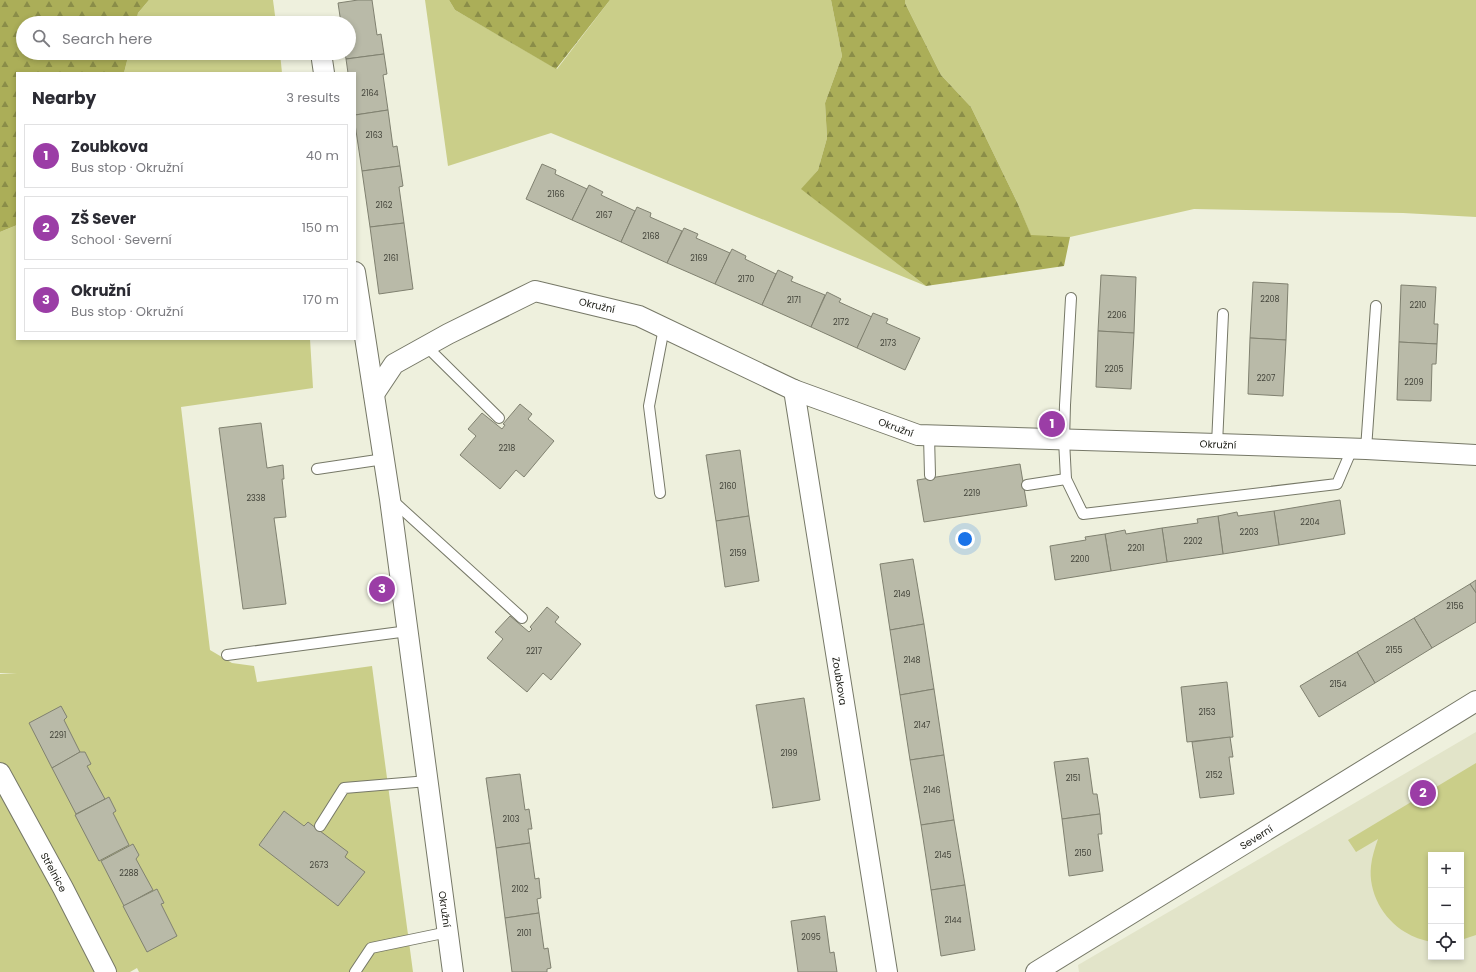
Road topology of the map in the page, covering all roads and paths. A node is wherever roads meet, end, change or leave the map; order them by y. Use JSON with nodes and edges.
{"nodes":[{"id":1,"x":322,"y":60,"type":"edge"},
{"id":2,"x":324,"y":72,"type":"edge"},
{"id":3,"x":356,"y":278,"type":"edge"},
{"id":4,"x":1071,"y":298,"type":"dead end"},
{"id":5,"x":1376,"y":306,"type":"dead end"},
{"id":6,"x":1223,"y":314,"type":"dead end"},
{"id":7,"x":664,"y":328,"type":"junction"},
{"id":8,"x":426,"y":347,"type":"junction"},
{"id":9,"x":794,"y":390,"type":"junction"},
{"id":10,"x":374,"y":394,"type":"junction"},
{"id":11,"x":499,"y":418,"type":"dead end"},
{"id":12,"x":929,"y":436,"type":"junction"},
{"id":13,"x":1064,"y":440,"type":"junction"},
{"id":14,"x":1217,"y":444,"type":"junction"},
{"id":15,"x":1359,"y":449,"type":"junction"},
{"id":16,"x":1476,"y":455,"type":"edge"},
{"id":17,"x":384,"y":459,"type":"junction"},
{"id":18,"x":317,"y":469,"type":"dead end"},
{"id":19,"x":930,"y":475,"type":"dead end"},
{"id":20,"x":1066,"y":480,"type":"junction"},
{"id":21,"x":1027,"y":485,"type":"dead end"},
{"id":22,"x":660,"y":493,"type":"dead end"},
{"id":23,"x":390,"y":499,"type":"junction"},
{"id":24,"x":522,"y":618,"type":"dead end"},
{"id":25,"x":408,"y":631,"type":"junction"},
{"id":26,"x":227,"y":655,"type":"dead end"},
{"id":27,"x":1476,"y":701,"type":"edge"},
{"id":28,"x":0,"y":773,"type":"edge"},
{"id":29,"x":428,"y":782,"type":"junction"},
{"id":30,"x":320,"y":826,"type":"dead end"},
{"id":31,"x":448,"y":932,"type":"junction"},
{"id":32,"x":1058,"y":966,"type":"edge"},
{"id":33,"x":106,"y":972,"type":"edge"},
{"id":34,"x":356,"y":972,"type":"edge"},
{"id":35,"x":453,"y":972,"type":"edge"},
{"id":36,"x":887,"y":972,"type":"edge"},
{"id":37,"x":1036,"y":972,"type":"edge"}],
"edges":[{"from":1,"to":2,"type":"street"},
{"from":3,"to":10,"type":"street","name":"Okružní"},
{"from":4,"to":13,"type":"lane"},
{"from":5,"to":15,"type":"lane"},
{"from":6,"to":14,"type":"lane"},
{"from":7,"to":8,"type":"street","name":"Okružní"},
{"from":7,"to":9,"type":"street","name":"Okružní"},
{"from":7,"to":22,"type":"lane"},
{"from":8,"to":10,"type":"street","name":"Okružní"},
{"from":8,"to":11,"type":"lane"},
{"from":9,"to":12,"type":"street","name":"Okružní"},
{"from":9,"to":36,"type":"street","name":"Zoubkova"},
{"from":10,"to":17,"type":"street","name":"Okružní"},
{"from":12,"to":13,"type":"street","name":"Okružní"},
{"from":12,"to":19,"type":"lane"},
{"from":13,"to":14,"type":"street","name":"Okružní"},
{"from":13,"to":20,"type":"lane"},
{"from":14,"to":15,"type":"street","name":"Okružní"},
{"from":15,"to":16,"type":"street","name":"Okružní"},
{"from":15,"to":20,"type":"lane"},
{"from":17,"to":18,"type":"lane"},
{"from":17,"to":23,"type":"street","name":"Okružní"},
{"from":20,"to":21,"type":"lane"},
{"from":23,"to":24,"type":"lane"},
{"from":23,"to":25,"type":"street","name":"Okružní"},
{"from":25,"to":26,"type":"lane"},
{"from":25,"to":29,"type":"street","name":"Okružní"},
{"from":27,"to":32,"type":"street","name":"Severní"},
{"from":28,"to":33,"type":"street","name":"Střelnice"},
{"from":29,"to":30,"type":"lane"},
{"from":29,"to":31,"type":"street","name":"Okružní"},
{"from":31,"to":34,"type":"lane"},
{"from":31,"to":35,"type":"street","name":"Okružní"},
{"from":32,"to":37,"type":"street","name":"Severní"}]}
